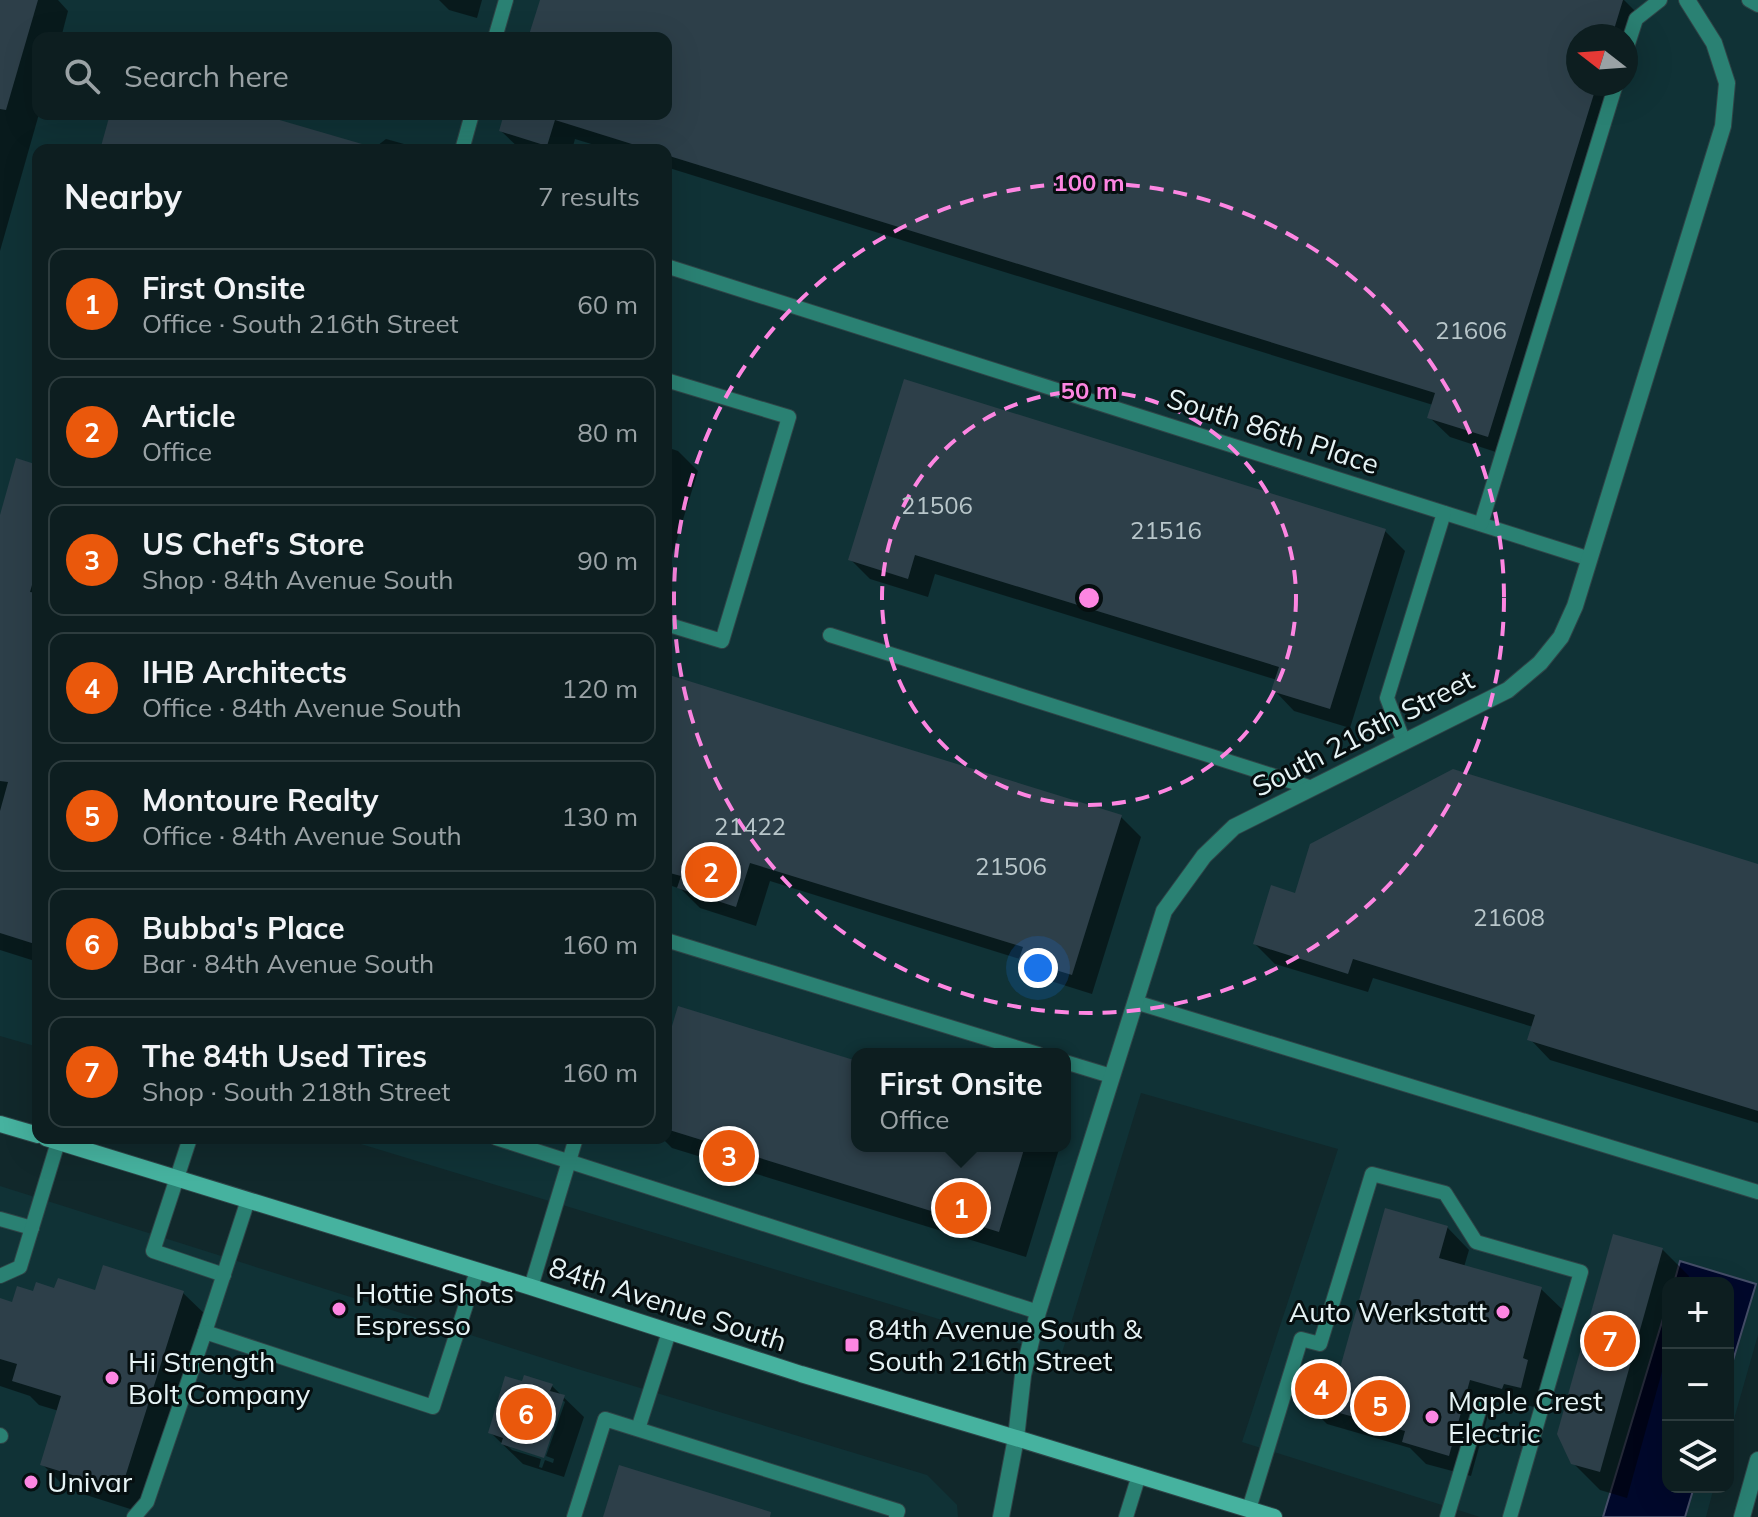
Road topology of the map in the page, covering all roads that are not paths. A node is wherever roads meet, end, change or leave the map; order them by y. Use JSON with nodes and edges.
{"nodes":[{"id":1,"x":506,"y":0,"type":"edge"},
{"id":2,"x":1660,"y":0,"type":"edge"},
{"id":3,"x":1687,"y":0,"type":"edge"},
{"id":4,"x":1749,"y":0,"type":"edge"},
{"id":5,"x":1758,"y":5,"type":"edge"},
{"id":6,"x":1634,"y":24,"type":"edge"},
{"id":7,"x":497,"y":32,"type":"edge"},
{"id":8,"x":1612,"y":96,"type":"edge"},
{"id":9,"x":470,"y":120,"type":"edge"},
{"id":10,"x":464,"y":144,"type":"edge"},
{"id":11,"x":672,"y":268,"type":"edge"},
{"id":12,"x":672,"y":382,"type":"edge"},
{"id":13,"x":1444,"y":513,"type":"junction"},
{"id":14,"x":1481,"y":524,"type":"junction"},
{"id":15,"x":1590,"y":559,"type":"junction"},
{"id":16,"x":672,"y":626,"type":"edge"},
{"id":17,"x":830,"y":635,"type":"dead end"},
{"id":18,"x":1404,"y":742,"type":"junction"},
{"id":19,"x":1312,"y":788,"type":"junction"},
{"id":20,"x":672,"y":942,"type":"edge"},
{"id":21,"x":1135,"y":1002,"type":"junction"},
{"id":22,"x":1018,"y":1048,"type":"edge"},
{"id":23,"x":1071,"y":1064,"type":"edge"},
{"id":24,"x":1111,"y":1076,"type":"junction"},
{"id":25,"x":0,"y":1124,"type":"edge"},
{"id":26,"x":32,"y":1133,"type":"edge"},
{"id":27,"x":51,"y":1144,"type":"edge"},
{"id":28,"x":65,"y":1144,"type":"edge"},
{"id":29,"x":188,"y":1144,"type":"edge"},
{"id":30,"x":515,"y":1144,"type":"edge"},
{"id":31,"x":574,"y":1144,"type":"edge"},
{"id":32,"x":570,"y":1161,"type":"junction"},
{"id":33,"x":177,"y":1178,"type":"junction"},
{"id":34,"x":1758,"y":1192,"type":"edge"},
{"id":35,"x":248,"y":1200,"type":"junction"},
{"id":36,"x":0,"y":1219,"type":"edge"},
{"id":37,"x":32,"y":1228,"type":"junction"},
{"id":38,"x":477,"y":1271,"type":"junction"},
{"id":39,"x":224,"y":1275,"type":"junction"},
{"id":40,"x":0,"y":1276,"type":"edge"},
{"id":41,"x":531,"y":1287,"type":"junction"},
{"id":42,"x":1038,"y":1312,"type":"junction"},
{"id":43,"x":205,"y":1332,"type":"junction"},
{"id":44,"x":669,"y":1332,"type":"junction"},
{"id":45,"x":1481,"y":1404,"type":"dead end"},
{"id":46,"x":638,"y":1429,"type":"junction"},
{"id":47,"x":1016,"y":1438,"type":"junction"},
{"id":48,"x":1758,"y":1460,"type":"edge"},
{"id":49,"x":1139,"y":1475,"type":"junction"},
{"id":50,"x":1249,"y":1509,"type":"junction"},
{"id":51,"x":134,"y":1517,"type":"edge"},
{"id":52,"x":574,"y":1517,"type":"edge"},
{"id":53,"x":896,"y":1517,"type":"edge"},
{"id":54,"x":1001,"y":1517,"type":"edge"},
{"id":55,"x":1126,"y":1517,"type":"edge"},
{"id":56,"x":1274,"y":1517,"type":"edge"},
{"id":57,"x":1447,"y":1517,"type":"edge"},
{"id":58,"x":1510,"y":1517,"type":"edge"},
{"id":59,"x":1742,"y":1517,"type":"edge"}],
"edges":[{"from":1,"to":7,"type":"lane"},
{"from":2,"to":6,"type":"lane"},
{"from":3,"to":15,"type":"street","name":"South 216th Street"},
{"from":4,"to":5,"type":"lane"},
{"from":8,"to":14,"type":"lane"},
{"from":9,"to":10,"type":"lane"},
{"from":11,"to":13,"type":"lane","name":"South 86th Place"},
{"from":12,"to":16,"type":"lane"},
{"from":13,"to":14,"type":"lane","name":"South 86th Place"},
{"from":13,"to":18,"type":"lane"},
{"from":14,"to":15,"type":"lane","name":"South 86th Place"},
{"from":15,"to":18,"type":"street","name":"South 216th Street"},
{"from":17,"to":19,"type":"lane"},
{"from":18,"to":19,"type":"street","name":"South 216th Street"},
{"from":19,"to":21,"type":"street","name":"South 216th Street"},
{"from":20,"to":22,"type":"lane"},
{"from":21,"to":24,"type":"street","name":"South 216th Street"},
{"from":21,"to":34,"type":"lane"},
{"from":23,"to":24,"type":"lane"},
{"from":24,"to":42,"type":"street","name":"South 216th Street"},
{"from":25,"to":26,"type":"main road"},
{"from":27,"to":37,"type":"lane"},
{"from":28,"to":33,"type":"main road","name":"84th Avenue South"},
{"from":29,"to":33,"type":"lane"},
{"from":30,"to":32,"type":"lane"},
{"from":31,"to":32,"type":"lane"},
{"from":32,"to":41,"type":"lane"},
{"from":32,"to":42,"type":"lane"},
{"from":33,"to":35,"type":"main road","name":"84th Avenue South"},
{"from":33,"to":39,"type":"lane"},
{"from":35,"to":38,"type":"main road","name":"84th Avenue South"},
{"from":35,"to":39,"type":"lane"},
{"from":36,"to":37,"type":"lane"},
{"from":37,"to":40,"type":"lane"},
{"from":38,"to":41,"type":"main road","name":"84th Avenue South"},
{"from":38,"to":43,"type":"lane"},
{"from":39,"to":43,"type":"lane"},
{"from":41,"to":44,"type":"main road","name":"84th Avenue South"},
{"from":42,"to":47,"type":"street","name":"South 216th Street"},
{"from":43,"to":51,"type":"lane"},
{"from":44,"to":46,"type":"lane"},
{"from":44,"to":47,"type":"main road","name":"84th Avenue South"},
{"from":45,"to":57,"type":"lane"},
{"from":46,"to":52,"type":"lane"},
{"from":46,"to":53,"type":"lane"},
{"from":47,"to":49,"type":"main road","name":"84th Avenue South"},
{"from":47,"to":54,"type":"street","name":"South 216th Street"},
{"from":48,"to":59,"type":"street"},
{"from":49,"to":50,"type":"main road","name":"84th Avenue South"},
{"from":49,"to":55,"type":"lane"},
{"from":50,"to":56,"type":"main road","name":"84th Avenue South"},
{"from":50,"to":58,"type":"lane"}]}
